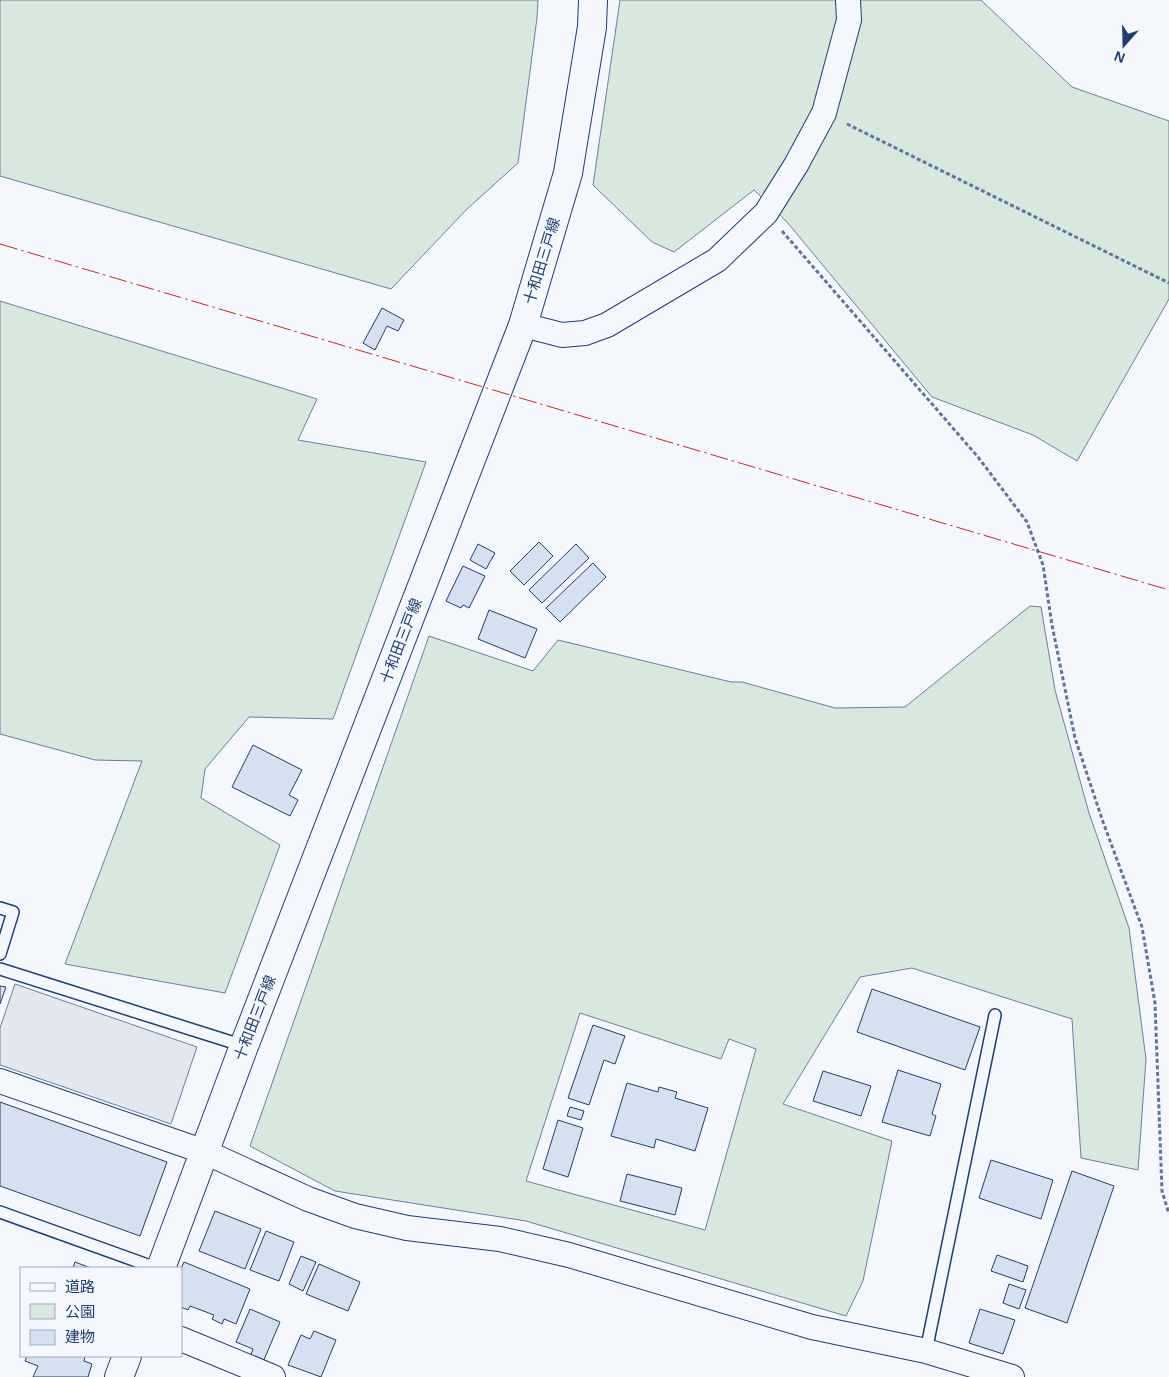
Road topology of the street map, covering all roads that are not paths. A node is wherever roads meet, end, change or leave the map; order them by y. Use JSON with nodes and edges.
{"nodes":[{"id":1,"x":593,"y":0,"type":"edge"},
{"id":2,"x":848,"y":0,"type":"edge"},
{"id":3,"x":523,"y":325,"type":"junction"},
{"id":4,"x":0,"y":908,"type":"edge"},
{"id":5,"x":0,"y":954,"type":"edge"},
{"id":6,"x":0,"y":968,"type":"edge"},
{"id":7,"x":995,"y":1014,"type":"dead end"},
{"id":8,"x":244,"y":1046,"type":"junction"},
{"id":9,"x":0,"y":1081,"type":"edge"},
{"id":10,"x":205,"y":1152,"type":"junction"},
{"id":11,"x":0,"y":1212,"type":"edge"},
{"id":12,"x":153,"y":1267,"type":"edge"},
{"id":13,"x":161,"y":1267,"type":"edge"},
{"id":14,"x":182,"y":1339,"type":"edge"},
{"id":15,"x":926,"y":1351,"type":"junction"},
{"id":16,"x":127,"y":1357,"type":"edge"},
{"id":17,"x":119,"y":1377,"type":"edge"},
{"id":18,"x":273,"y":1377,"type":"edge"},
{"id":19,"x":1012,"y":1377,"type":"edge"}],
"edges":[{"from":1,"to":3,"type":"main road","name":"十和田三戸線"},
{"from":2,"to":3,"type":"street"},
{"from":3,"to":8,"type":"main road","name":"十和田三戸線"},
{"from":4,"to":5,"type":"lane"},
{"from":6,"to":8,"type":"lane"},
{"from":7,"to":15,"type":"lane"},
{"from":8,"to":10,"type":"main road","name":"十和田三戸線"},
{"from":9,"to":10,"type":"street"},
{"from":10,"to":13,"type":"main road","name":"十和田三戸線"},
{"from":10,"to":15,"type":"street"},
{"from":11,"to":12,"type":"lane"},
{"from":14,"to":18,"type":"street"},
{"from":15,"to":19,"type":"street"},
{"from":16,"to":17,"type":"main road"}]}
